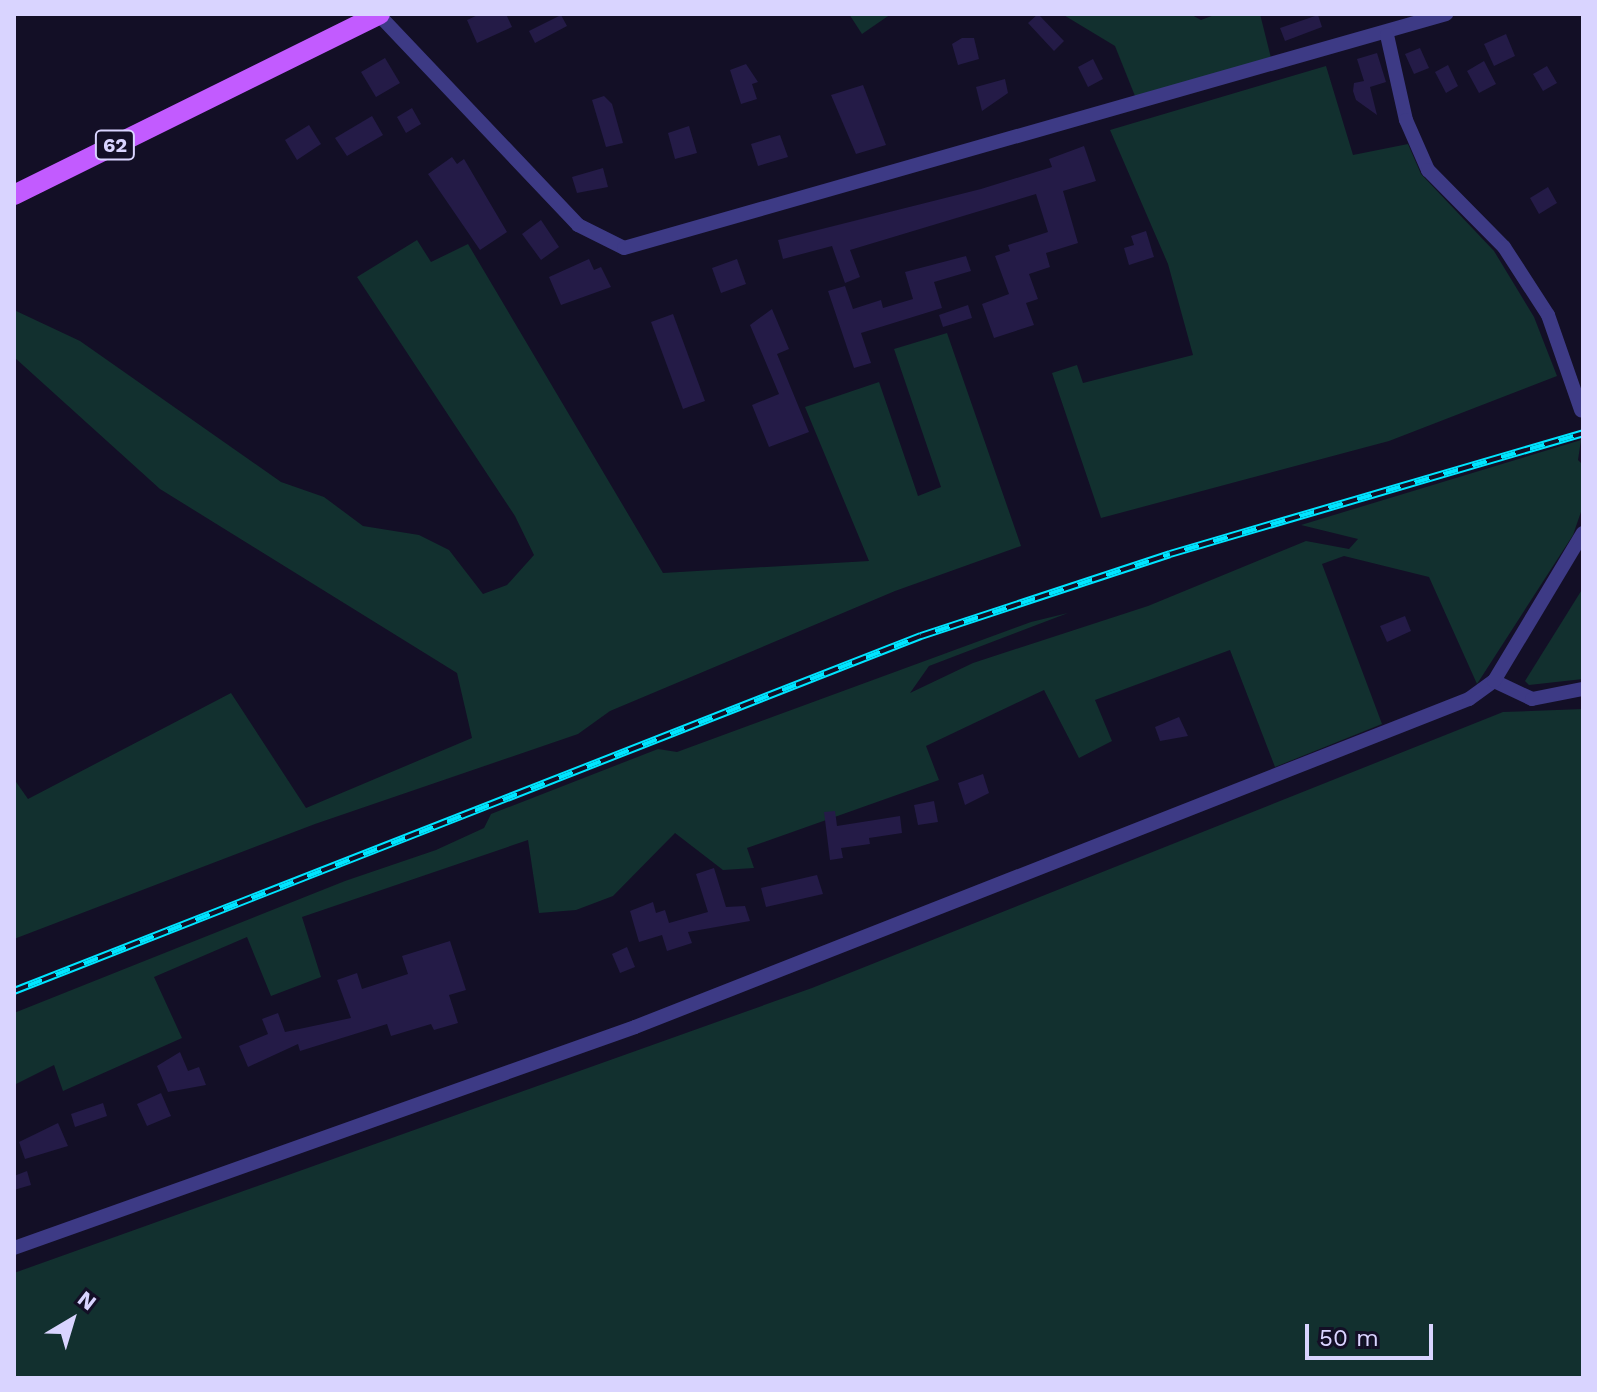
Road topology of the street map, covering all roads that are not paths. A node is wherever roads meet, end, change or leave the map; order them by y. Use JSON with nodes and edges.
{"nodes":[{"id":1,"x":379,"y":14,"type":"edge"},
{"id":2,"x":1446,"y":14,"type":"edge"},
{"id":3,"x":1387,"y":35,"type":"junction"},
{"id":4,"x":14,"y":195,"type":"edge"},
{"id":5,"x":1581,"y":410,"type":"edge"},
{"id":6,"x":1583,"y":533,"type":"edge"},
{"id":7,"x":1494,"y":681,"type":"junction"},
{"id":8,"x":1583,"y":689,"type":"edge"},
{"id":9,"x":14,"y":1248,"type":"edge"}],
"edges":[{"from":1,"to":3,"type":"street"},
{"from":1,"to":4,"type":"main road","number":"62"},
{"from":2,"to":3,"type":"street"},
{"from":3,"to":5,"type":"street"},
{"from":6,"to":7,"type":"street"},
{"from":7,"to":8,"type":"street"},
{"from":7,"to":9,"type":"street"}]}
